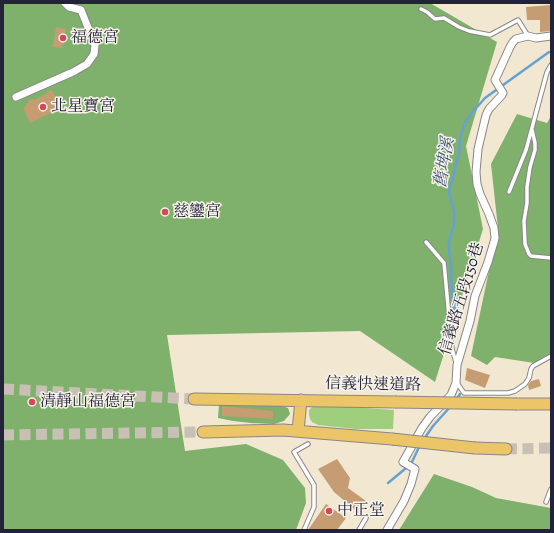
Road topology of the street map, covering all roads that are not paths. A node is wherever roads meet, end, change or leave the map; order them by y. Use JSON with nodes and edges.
{"nodes":[{"id":1,"x":65,"y":3,"type":"edge"},
{"id":2,"x":78,"y":3,"type":"edge"},
{"id":3,"x":421,"y":9,"type":"dead end"},
{"id":4,"x":81,"y":10,"type":"junction"},
{"id":5,"x":528,"y":36,"type":"junction"},
{"id":6,"x":551,"y":36,"type":"edge"},
{"id":7,"x":551,"y":66,"type":"edge"},
{"id":8,"x":16,"y":97,"type":"dead end"},
{"id":9,"x":532,"y":130,"type":"junction"},
{"id":10,"x":509,"y":192,"type":"dead end"},
{"id":11,"x":426,"y":242,"type":"dead end"},
{"id":12,"x":551,"y":258,"type":"edge"},
{"id":13,"x":551,"y":356,"type":"edge"},
{"id":14,"x":457,"y":365,"type":"junction"},
{"id":15,"x":456,"y":382,"type":"junction"},
{"id":16,"x":194,"y":399,"type":"tunnel mouth"},
{"id":17,"x":301,"y":400,"type":"junction"},
{"id":18,"x":551,"y":404,"type":"edge"},
{"id":19,"x":298,"y":431,"type":"junction"},
{"id":20,"x":203,"y":432,"type":"tunnel mouth"},
{"id":21,"x":308,"y":444,"type":"dead end"},
{"id":22,"x":506,"y":449,"type":"tunnel mouth"},
{"id":23,"x":551,"y":489,"type":"edge"},
{"id":24,"x":546,"y":502,"type":"dead end"},
{"id":25,"x":366,"y":518,"type":"dead end"},
{"id":26,"x":304,"y":530,"type":"edge"},
{"id":27,"x":359,"y":530,"type":"edge"},
{"id":28,"x":387,"y":530,"type":"edge"}],
"edges":[{"from":1,"to":4,"type":"street"},
{"from":2,"to":4,"type":"lane"},
{"from":3,"to":5,"type":"lane"},
{"from":4,"to":8,"type":"street"},
{"from":5,"to":6,"type":"street","name":"信義路五段150巷"},
{"from":5,"to":14,"type":"street","name":"信義路五段150巷"},
{"from":7,"to":9,"type":"lane"},
{"from":9,"to":10,"type":"lane"},
{"from":9,"to":12,"type":"lane"},
{"from":11,"to":14,"type":"lane"},
{"from":13,"to":15,"type":"lane"},
{"from":14,"to":15,"type":"street","name":"信義路五段150巷"},
{"from":15,"to":28,"type":"street","name":"信義路五段150巷"},
{"from":16,"to":17,"type":"highway","name":"信義快速道路"},
{"from":17,"to":18,"type":"highway","name":"信義快速道路","bridge":true},
{"from":17,"to":19,"type":"highway"},
{"from":19,"to":20,"type":"highway"},
{"from":19,"to":22,"type":"highway","bridge":true},
{"from":21,"to":26,"type":"lane"},
{"from":23,"to":24,"type":"lane"},
{"from":25,"to":27,"type":"lane"}]}
